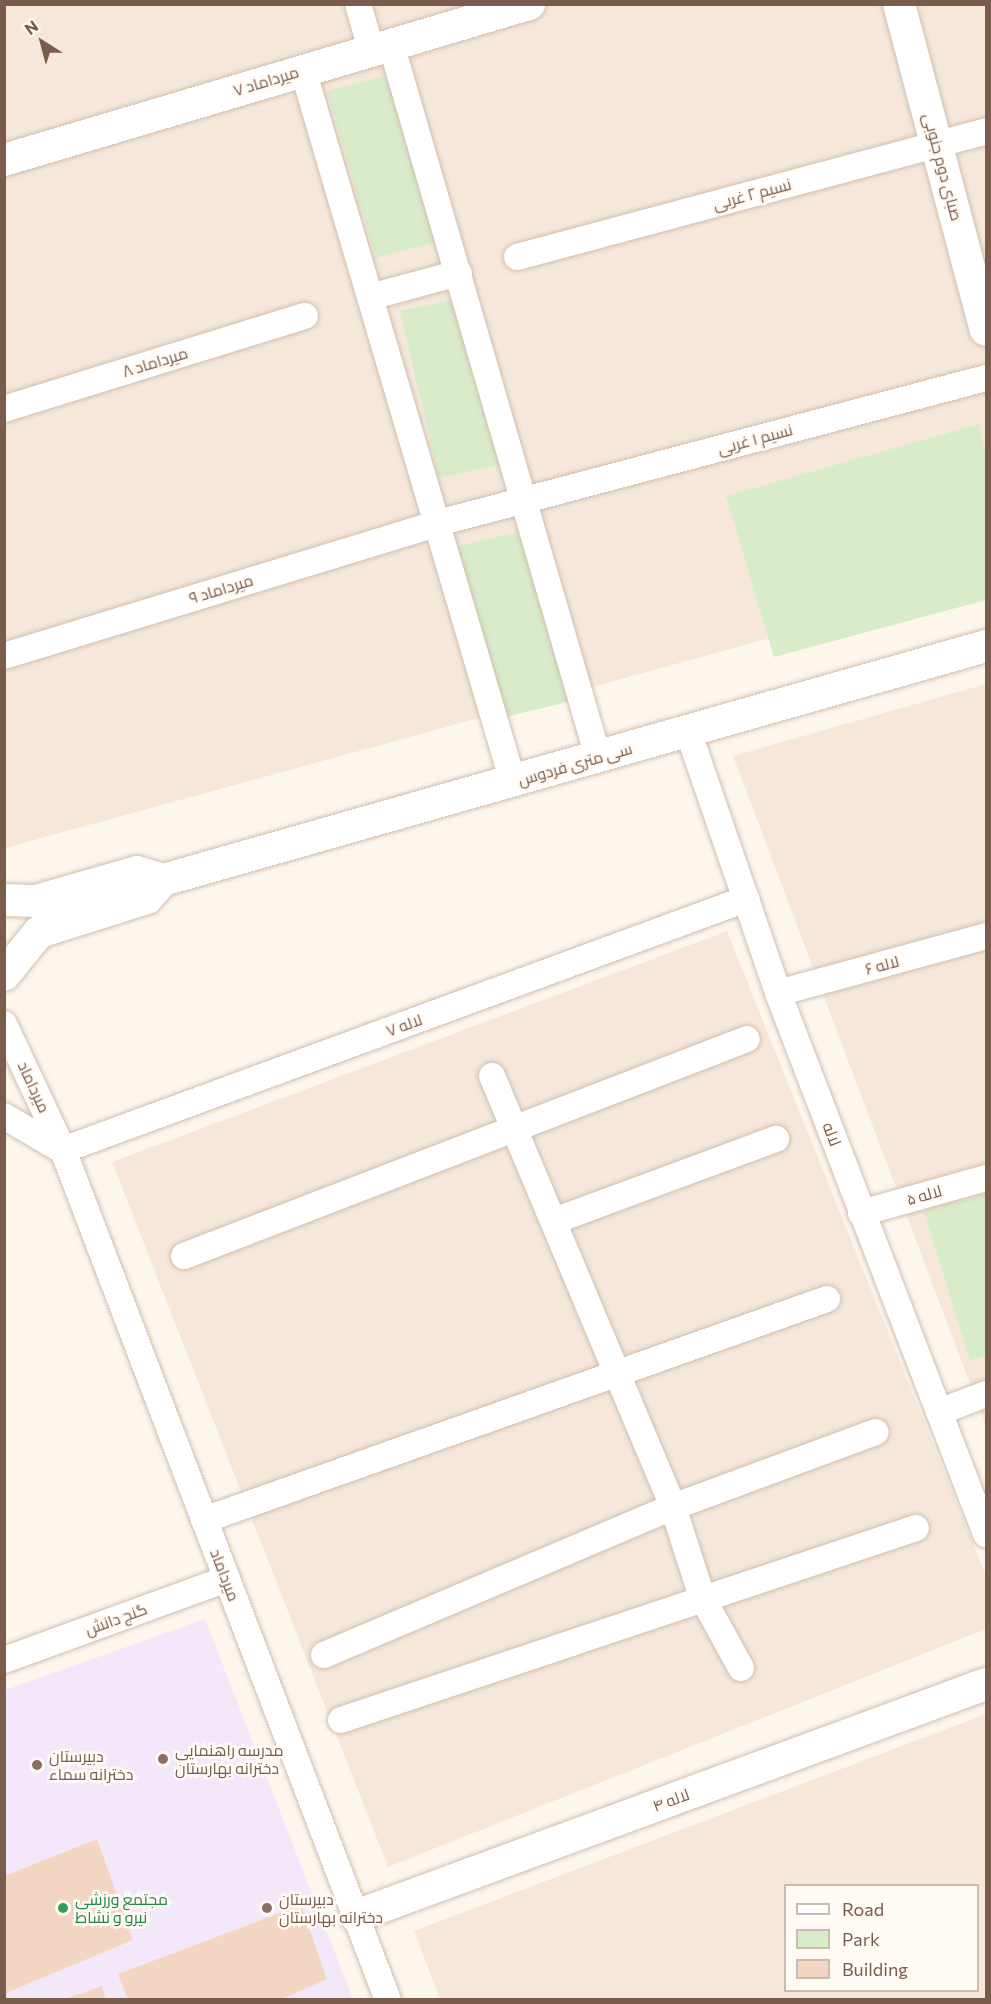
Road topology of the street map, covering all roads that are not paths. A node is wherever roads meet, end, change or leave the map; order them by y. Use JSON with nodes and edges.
{"nodes":[{"id":1,"x":357,"y":4,"type":"edge"},
{"id":2,"x":529,"y":4,"type":"edge"},
{"id":3,"x":899,"y":4,"type":"edge"},
{"id":4,"x":381,"y":46,"type":"junction"},
{"id":5,"x":303,"y":70,"type":"junction"},
{"id":6,"x":987,"y":131,"type":"edge"},
{"id":7,"x":937,"y":145,"type":"junction"},
{"id":8,"x":4,"y":160,"type":"edge"},
{"id":9,"x":517,"y":257,"type":"dead end"},
{"id":10,"x":459,"y":273,"type":"junction"},
{"id":11,"x":370,"y":297,"type":"junction"},
{"id":12,"x":305,"y":316,"type":"dead end"},
{"id":13,"x":987,"y":330,"type":"edge"},
{"id":14,"x":987,"y":378,"type":"edge"},
{"id":15,"x":4,"y":409,"type":"edge"},
{"id":16,"x":524,"y":501,"type":"junction"},
{"id":17,"x":438,"y":523,"type":"junction"},
{"id":18,"x":987,"y":646,"type":"edge"},
{"id":19,"x":4,"y":656,"type":"edge"},
{"id":20,"x":688,"y":731,"type":"junction"},
{"id":21,"x":598,"y":757,"type":"junction"},
{"id":22,"x":513,"y":782,"type":"junction"},
{"id":23,"x":164,"y":880,"type":"junction"},
{"id":24,"x":746,"y":899,"type":"junction"},
{"id":25,"x":4,"y":900,"type":"edge"},
{"id":26,"x":987,"y":936,"type":"edge"},
{"id":27,"x":4,"y":975,"type":"edge"},
{"id":28,"x":778,"y":993,"type":"junction"},
{"id":29,"x":4,"y":1024,"type":"edge"},
{"id":30,"x":747,"y":1039,"type":"dead end"},
{"id":31,"x":492,"y":1076,"type":"dead end"},
{"id":32,"x":4,"y":1116,"type":"edge"},
{"id":33,"x":516,"y":1131,"type":"junction"},
{"id":34,"x":776,"y":1139,"type":"dead end"},
{"id":35,"x":63,"y":1150,"type":"junction"},
{"id":36,"x":987,"y":1178,"type":"edge"},
{"id":37,"x":861,"y":1213,"type":"junction"},
{"id":38,"x":554,"y":1221,"type":"junction"},
{"id":39,"x":184,"y":1256,"type":"dead end"},
{"id":40,"x":827,"y":1299,"type":"dead end"},
{"id":41,"x":617,"y":1375,"type":"junction"},
{"id":42,"x":987,"y":1394,"type":"edge"},
{"id":43,"x":939,"y":1412,"type":"junction"},
{"id":44,"x":876,"y":1432,"type":"dead end"},
{"id":45,"x":673,"y":1507,"type":"junction"},
{"id":46,"x":204,"y":1520,"type":"junction"},
{"id":47,"x":916,"y":1528,"type":"dead end"},
{"id":48,"x":987,"y":1534,"type":"edge"},
{"id":49,"x":227,"y":1579,"type":"junction"},
{"id":50,"x":702,"y":1597,"type":"junction"},
{"id":51,"x":324,"y":1654,"type":"dead end"},
{"id":52,"x":4,"y":1660,"type":"edge"},
{"id":53,"x":741,"y":1668,"type":"dead end"},
{"id":54,"x":987,"y":1684,"type":"edge"},
{"id":55,"x":341,"y":1720,"type":"dead end"},
{"id":56,"x":356,"y":1917,"type":"junction"},
{"id":57,"x":388,"y":2000,"type":"edge"}],
"edges":[{"from":1,"to":4,"type":"street"},
{"from":2,"to":4,"type":"street","name":"میرداماد ۷"},
{"from":3,"to":7,"type":"street","name":"صبای دوم جنوبی"},
{"from":4,"to":5,"type":"street","name":"میرداماد ۷"},
{"from":4,"to":10,"type":"street"},
{"from":5,"to":8,"type":"street","name":"میرداماد ۷"},
{"from":5,"to":11,"type":"street"},
{"from":6,"to":7,"type":"street","name":"نسیم ۲ غربی"},
{"from":7,"to":9,"type":"street","name":"نسیم ۲ غربی"},
{"from":7,"to":13,"type":"street","name":"صبای دوم جنوبی"},
{"from":10,"to":11,"type":"street"},
{"from":10,"to":16,"type":"street"},
{"from":11,"to":17,"type":"street"},
{"from":12,"to":15,"type":"street","name":"میرداماد ۸"},
{"from":14,"to":16,"type":"street","name":"نسیم ۱ غربی"},
{"from":16,"to":17,"type":"street","name":"نسیم ۱ غربی"},
{"from":16,"to":21,"type":"street"},
{"from":17,"to":19,"type":"street","name":"میرداماد ۹"},
{"from":17,"to":22,"type":"street"},
{"from":18,"to":20,"type":"street","name":"سی متری فردوس"},
{"from":20,"to":21,"type":"street","name":"سی متری فردوس"},
{"from":20,"to":24,"type":"street","name":"لاله"},
{"from":21,"to":22,"type":"street","name":"سی متری فردوس"},
{"from":22,"to":23,"type":"street","name":"سی متری فردوس"},
{"from":23,"to":25,"type":"street"},
{"from":23,"to":27,"type":"street"},
{"from":24,"to":28,"type":"street","name":"لاله"},
{"from":24,"to":35,"type":"street","name":"لاله ۷"},
{"from":26,"to":28,"type":"street","name":"لاله ۶"},
{"from":28,"to":37,"type":"street","name":"لاله"},
{"from":29,"to":35,"type":"street","name":"میرداماد"},
{"from":30,"to":33,"type":"street"},
{"from":31,"to":33,"type":"street"},
{"from":32,"to":35,"type":"street","name":"میرداماد"},
{"from":33,"to":38,"type":"street"},
{"from":33,"to":39,"type":"street"},
{"from":34,"to":38,"type":"street"},
{"from":35,"to":46,"type":"street","name":"میرداماد"},
{"from":36,"to":37,"type":"street","name":"لاله ۵"},
{"from":37,"to":43,"type":"street","name":"لاله"},
{"from":38,"to":41,"type":"street"},
{"from":40,"to":41,"type":"street"},
{"from":41,"to":45,"type":"street"},
{"from":41,"to":46,"type":"street"},
{"from":42,"to":43,"type":"street"},
{"from":43,"to":48,"type":"street","name":"لاله"},
{"from":44,"to":45,"type":"street"},
{"from":45,"to":50,"type":"street"},
{"from":45,"to":51,"type":"street"},
{"from":46,"to":49,"type":"street","name":"میرداماد"},
{"from":47,"to":50,"type":"street"},
{"from":49,"to":52,"type":"street","name":"گنج دانش"},
{"from":49,"to":56,"type":"street","name":"میرداماد"},
{"from":50,"to":53,"type":"street"},
{"from":50,"to":55,"type":"street"},
{"from":54,"to":56,"type":"street","name":"لاله ۴"},
{"from":56,"to":57,"type":"street","name":"میرداماد"}]}
